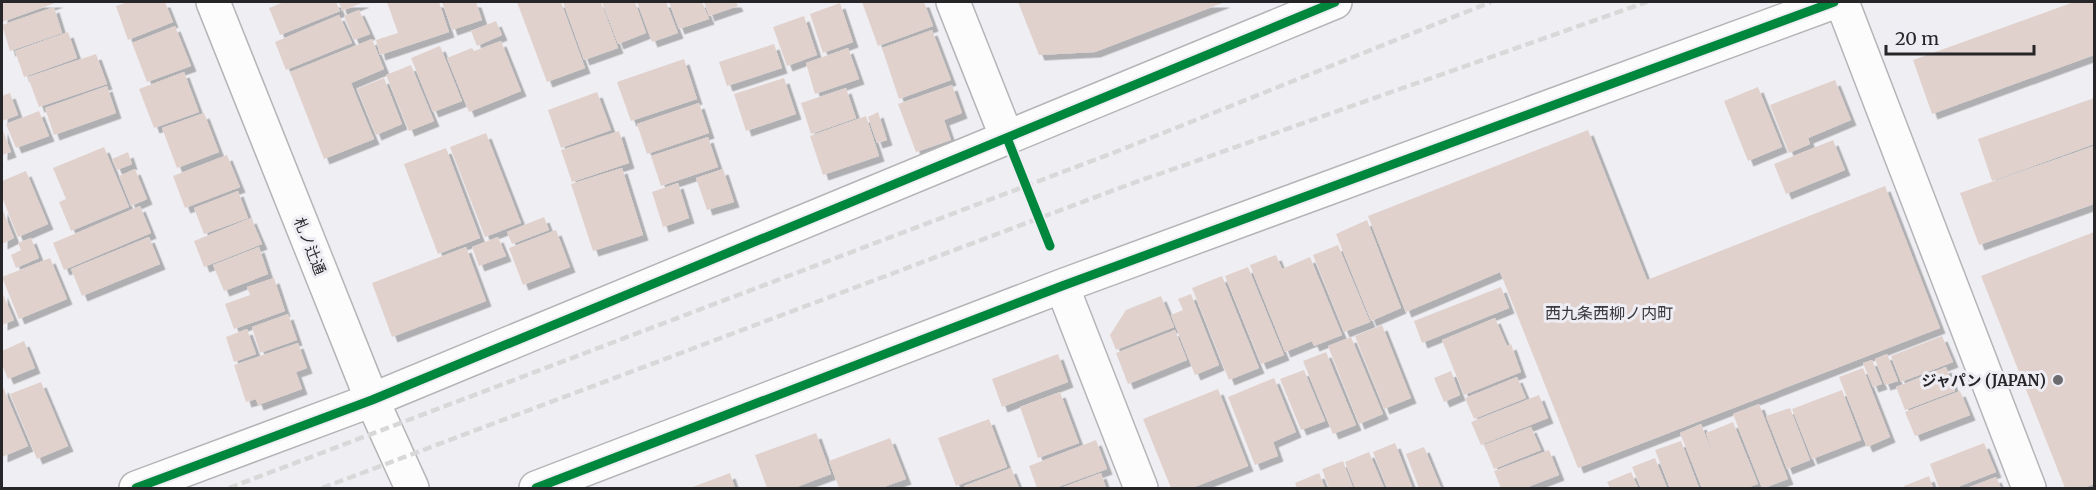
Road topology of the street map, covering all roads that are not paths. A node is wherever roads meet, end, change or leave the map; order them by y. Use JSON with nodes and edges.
{"nodes":[{"id":1,"x":213,"y":2,"type":"edge"},
{"id":2,"x":953,"y":2,"type":"edge"},
{"id":3,"x":1335,"y":2,"type":"edge"},
{"id":4,"x":1834,"y":2,"type":"edge"},
{"id":5,"x":1842,"y":2,"type":"edge"},
{"id":6,"x":1007,"y":138,"type":"junction"},
{"id":7,"x":1062,"y":286,"type":"junction"},
{"id":8,"x":372,"y":400,"type":"junction"},
{"id":9,"x":136,"y":489,"type":"edge"},
{"id":10,"x":412,"y":489,"type":"edge"},
{"id":11,"x":536,"y":489,"type":"edge"},
{"id":12,"x":1141,"y":489,"type":"edge"},
{"id":13,"x":2029,"y":489,"type":"edge"}],
"edges":[{"from":1,"to":8,"type":"street","name":"札ノ辻通"},
{"from":2,"to":6,"type":"street"},
{"from":3,"to":6,"type":"street"},
{"from":4,"to":7,"type":"street"},
{"from":5,"to":13,"type":"street"},
{"from":6,"to":8,"type":"street"},
{"from":7,"to":11,"type":"street"},
{"from":7,"to":12,"type":"street"},
{"from":8,"to":9,"type":"street"},
{"from":8,"to":10,"type":"street","name":"札ノ辻通"}]}
